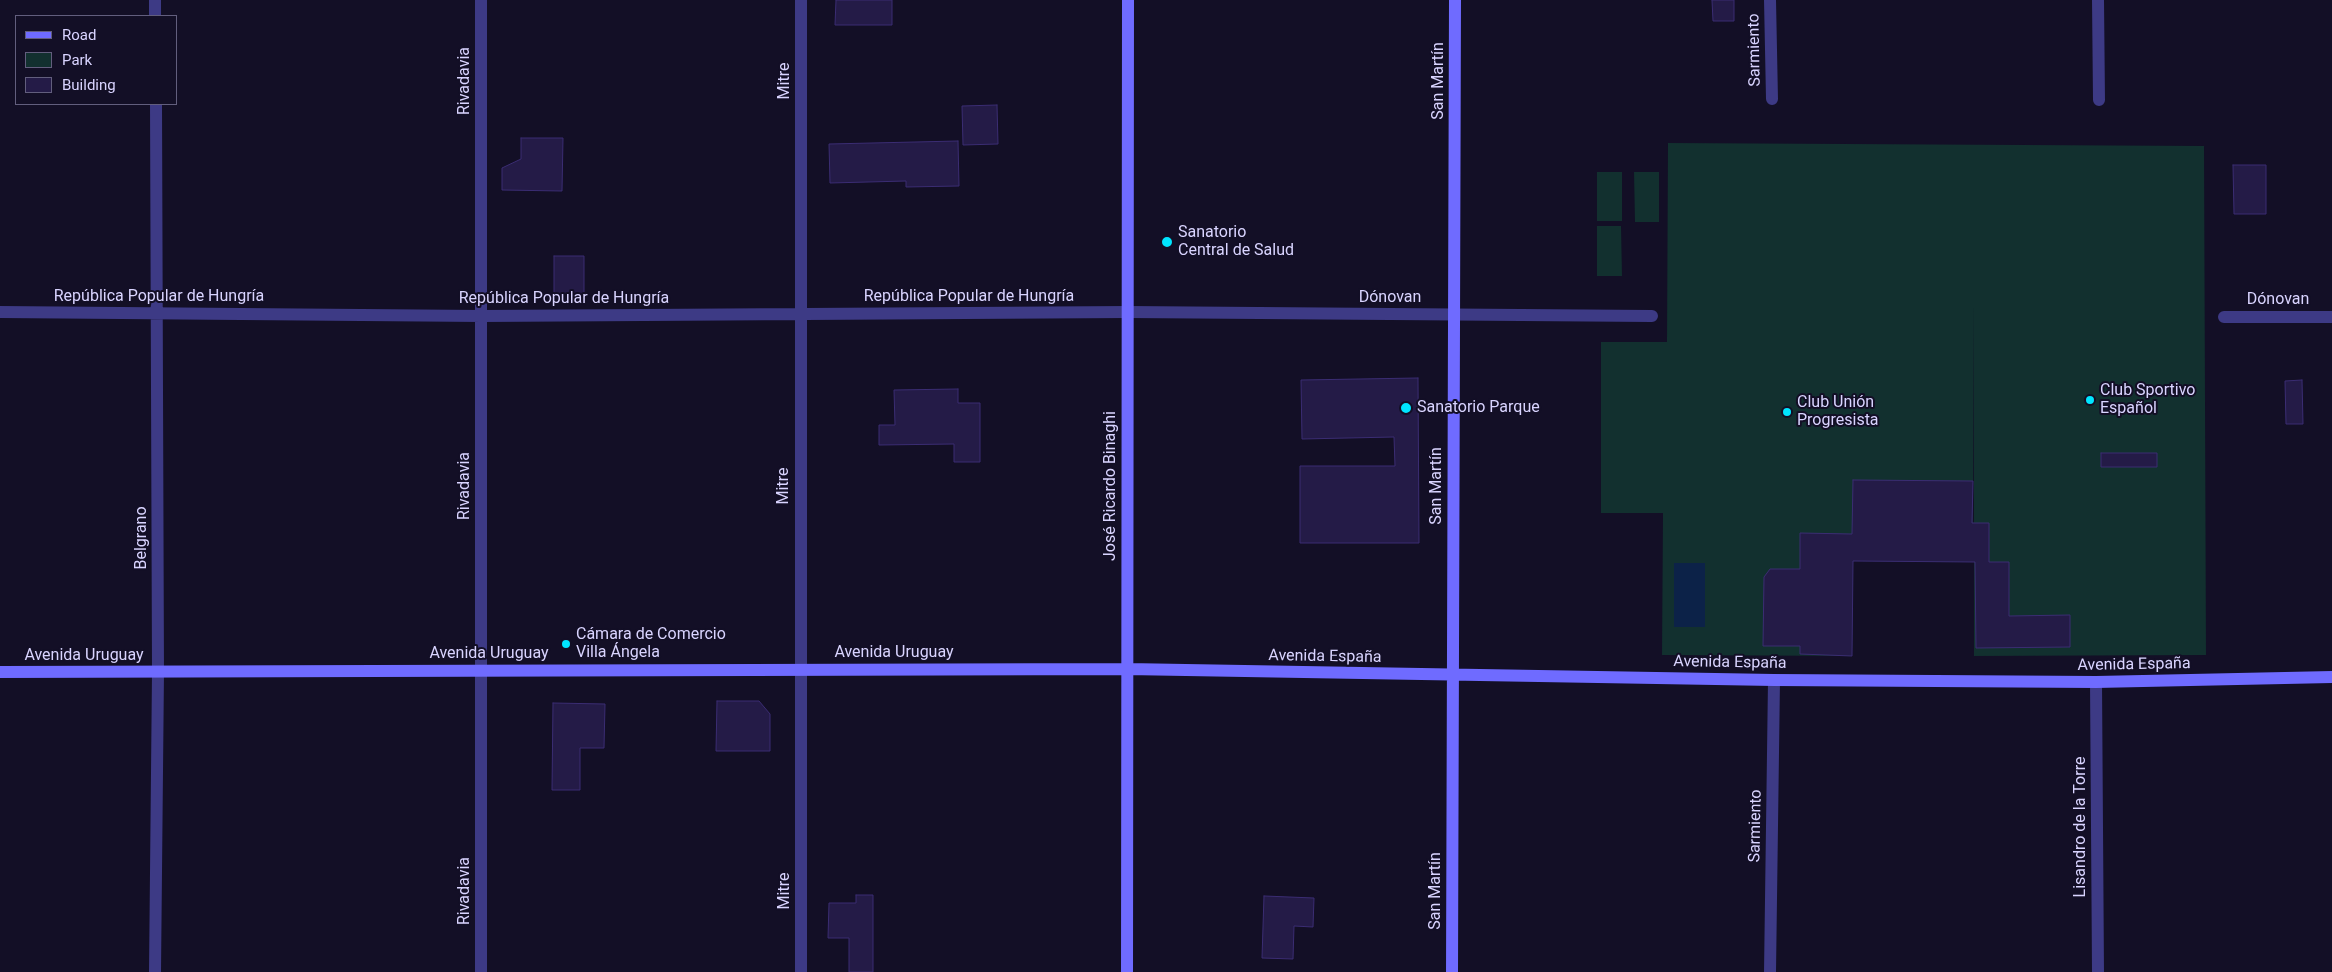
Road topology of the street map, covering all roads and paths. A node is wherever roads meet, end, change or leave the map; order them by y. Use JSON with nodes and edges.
{"nodes":[{"id":1,"x":155,"y":0,"type":"edge"},
{"id":2,"x":481,"y":0,"type":"edge"},
{"id":3,"x":801,"y":0,"type":"edge"},
{"id":4,"x":1128,"y":0,"type":"edge"},
{"id":5,"x":1455,"y":0,"type":"edge"},
{"id":6,"x":1770,"y":0,"type":"edge"},
{"id":7,"x":2098,"y":0,"type":"edge"},
{"id":8,"x":155,"y":15,"type":"edge"},
{"id":9,"x":1772,"y":99,"type":"dead end"},
{"id":10,"x":2099,"y":100,"type":"dead end"},
{"id":11,"x":156,"y":105,"type":"edge"},
{"id":12,"x":0,"y":312,"type":"edge"},
{"id":13,"x":1128,"y":312,"type":"junction"},
{"id":14,"x":158,"y":313,"type":"junction"},
{"id":15,"x":801,"y":314,"type":"junction"},
{"id":16,"x":1454,"y":314,"type":"junction"},
{"id":17,"x":482,"y":316,"type":"junction"},
{"id":18,"x":1652,"y":316,"type":"dead end"},
{"id":19,"x":2332,"y":316,"type":"edge"},
{"id":20,"x":2224,"y":317,"type":"dead end"},
{"id":21,"x":1127,"y":669,"type":"junction"},
{"id":22,"x":482,"y":670,"type":"junction"},
{"id":23,"x":800,"y":670,"type":"junction"},
{"id":24,"x":0,"y":672,"type":"edge"},
{"id":25,"x":158,"y":672,"type":"junction"},
{"id":26,"x":1453,"y":676,"type":"junction"},
{"id":27,"x":2332,"y":677,"type":"edge"},
{"id":28,"x":1774,"y":680,"type":"junction"},
{"id":29,"x":2096,"y":682,"type":"junction"},
{"id":30,"x":156,"y":972,"type":"edge"},
{"id":31,"x":481,"y":972,"type":"edge"},
{"id":32,"x":801,"y":972,"type":"edge"},
{"id":33,"x":1127,"y":972,"type":"edge"},
{"id":34,"x":1452,"y":972,"type":"edge"},
{"id":35,"x":1770,"y":972,"type":"edge"},
{"id":36,"x":2098,"y":972,"type":"edge"}],
"edges":[{"from":1,"to":8,"type":"street"},
{"from":2,"to":17,"type":"street","name":"Rivadavia"},
{"from":3,"to":15,"type":"street","name":"Mitre"},
{"from":4,"to":13,"type":"street","name":"José Ricardo Binaghi"},
{"from":5,"to":16,"type":"street","name":"San Martín"},
{"from":6,"to":9,"type":"street","name":"Sarmiento"},
{"from":7,"to":10,"type":"street"},
{"from":11,"to":14,"type":"street","name":"Belgrano"},
{"from":12,"to":14,"type":"street","name":"República Popular de Hungría"},
{"from":13,"to":15,"type":"street","name":"República Popular de Hungría"},
{"from":13,"to":16,"type":"street","name":"Dónovan"},
{"from":13,"to":21,"type":"street","name":"José Ricardo Binaghi"},
{"from":14,"to":17,"type":"street","name":"República Popular de Hungría"},
{"from":14,"to":25,"type":"street","name":"Belgrano"},
{"from":15,"to":17,"type":"street","name":"República Popular de Hungría"},
{"from":15,"to":23,"type":"street","name":"Mitre"},
{"from":16,"to":18,"type":"street","name":"Dónovan"},
{"from":16,"to":26,"type":"street","name":"San Martín"},
{"from":17,"to":22,"type":"street","name":"Rivadavia"},
{"from":19,"to":20,"type":"street","name":"Dónovan"},
{"from":21,"to":23,"type":"street","name":"Avenida Uruguay"},
{"from":21,"to":26,"type":"street","name":"Avenida España"},
{"from":21,"to":33,"type":"street","name":"José Ricardo Binaghi"},
{"from":22,"to":23,"type":"street","name":"Avenida Uruguay"},
{"from":22,"to":25,"type":"street","name":"Avenida Uruguay"},
{"from":22,"to":31,"type":"street","name":"Rivadavia"},
{"from":23,"to":32,"type":"street","name":"Mitre"},
{"from":24,"to":25,"type":"street","name":"Avenida Uruguay"},
{"from":25,"to":30,"type":"street","name":"Belgrano"},
{"from":26,"to":28,"type":"street","name":"Avenida España"},
{"from":26,"to":34,"type":"street","name":"San Martín"},
{"from":27,"to":29,"type":"street","name":"Avenida España"},
{"from":28,"to":29,"type":"street","name":"Avenida España"},
{"from":28,"to":35,"type":"street","name":"Sarmiento"},
{"from":29,"to":36,"type":"street","name":"Lisandro de la Torre"}]}
